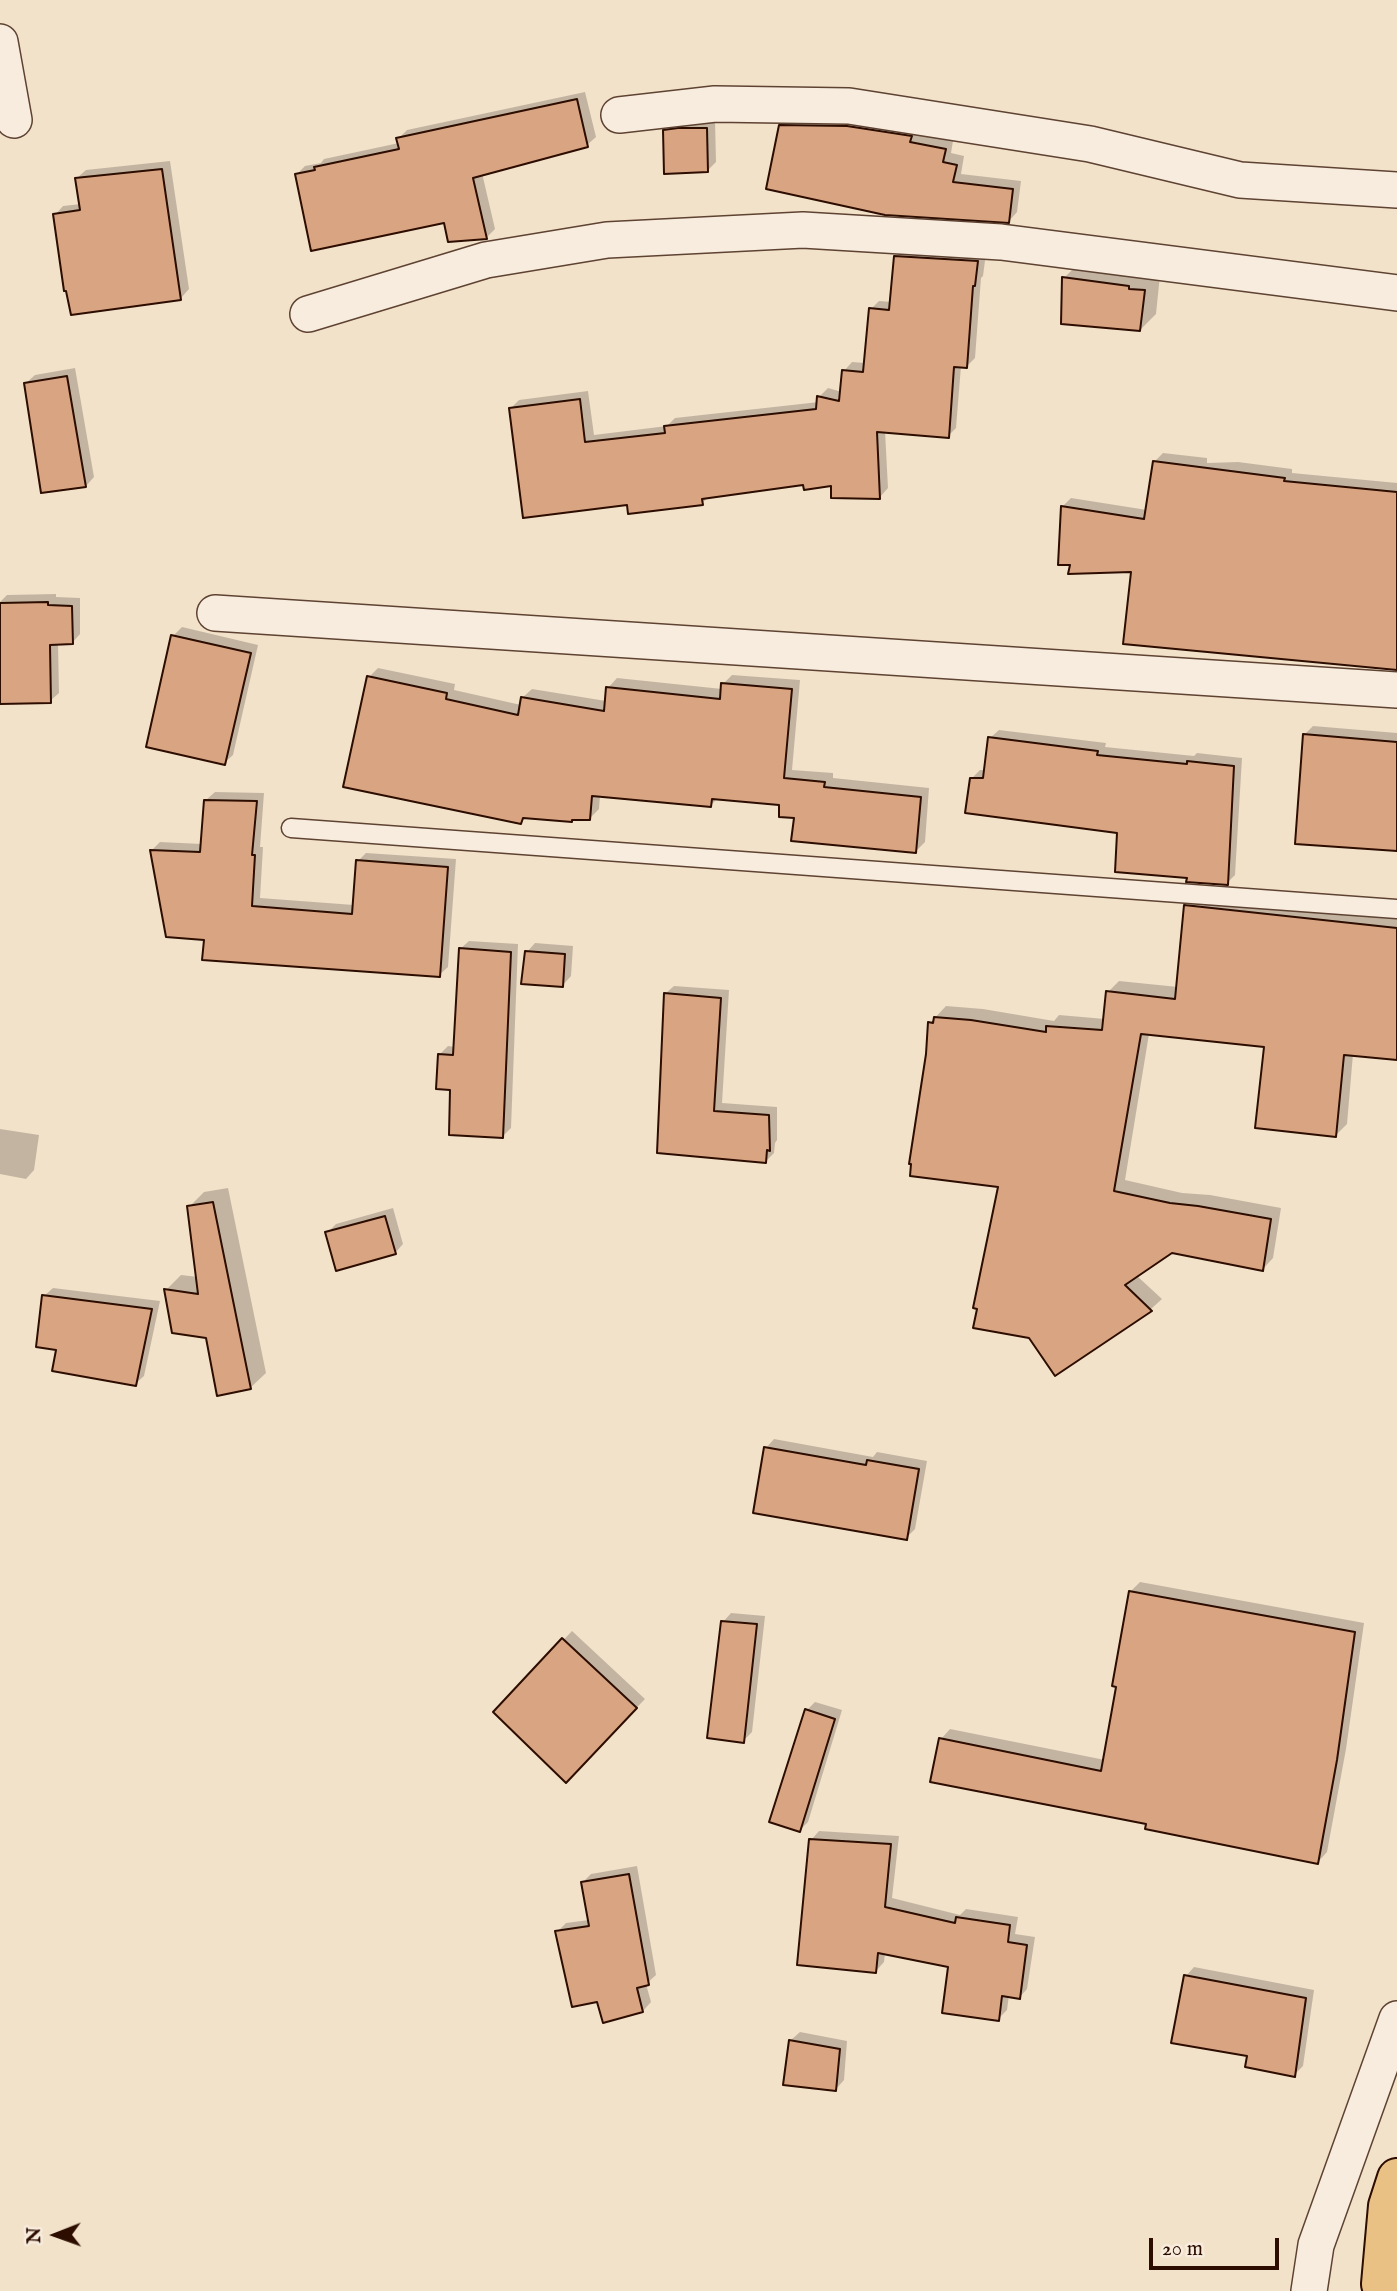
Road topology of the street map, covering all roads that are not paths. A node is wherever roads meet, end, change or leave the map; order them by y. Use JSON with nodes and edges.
{"nodes":[{"id":1,"x":0,"y":42,"type":"edge"},
{"id":2,"x":619,"y":115,"type":"dead end"},
{"id":3,"x":14,"y":120,"type":"dead end"},
{"id":4,"x":1397,"y":190,"type":"edge"},
{"id":5,"x":1397,"y":293,"type":"edge"},
{"id":6,"x":308,"y":314,"type":"dead end"},
{"id":7,"x":215,"y":613,"type":"dead end"},
{"id":8,"x":1397,"y":690,"type":"edge"},
{"id":9,"x":291,"y":828,"type":"dead end"},
{"id":10,"x":1397,"y":909,"type":"edge"},
{"id":11,"x":1397,"y":2019,"type":"edge"},
{"id":12,"x":1397,"y":2178,"type":"edge"},
{"id":13,"x":1309,"y":2291,"type":"edge"},
{"id":14,"x":1383,"y":2291,"type":"edge"}],
"edges":[{"from":1,"to":3,"type":"street"},
{"from":2,"to":4,"type":"street"},
{"from":5,"to":6,"type":"street"},
{"from":7,"to":8,"type":"street"},
{"from":9,"to":10,"type":"lane"},
{"from":11,"to":13,"type":"street"},
{"from":12,"to":14,"type":"main road"}]}
